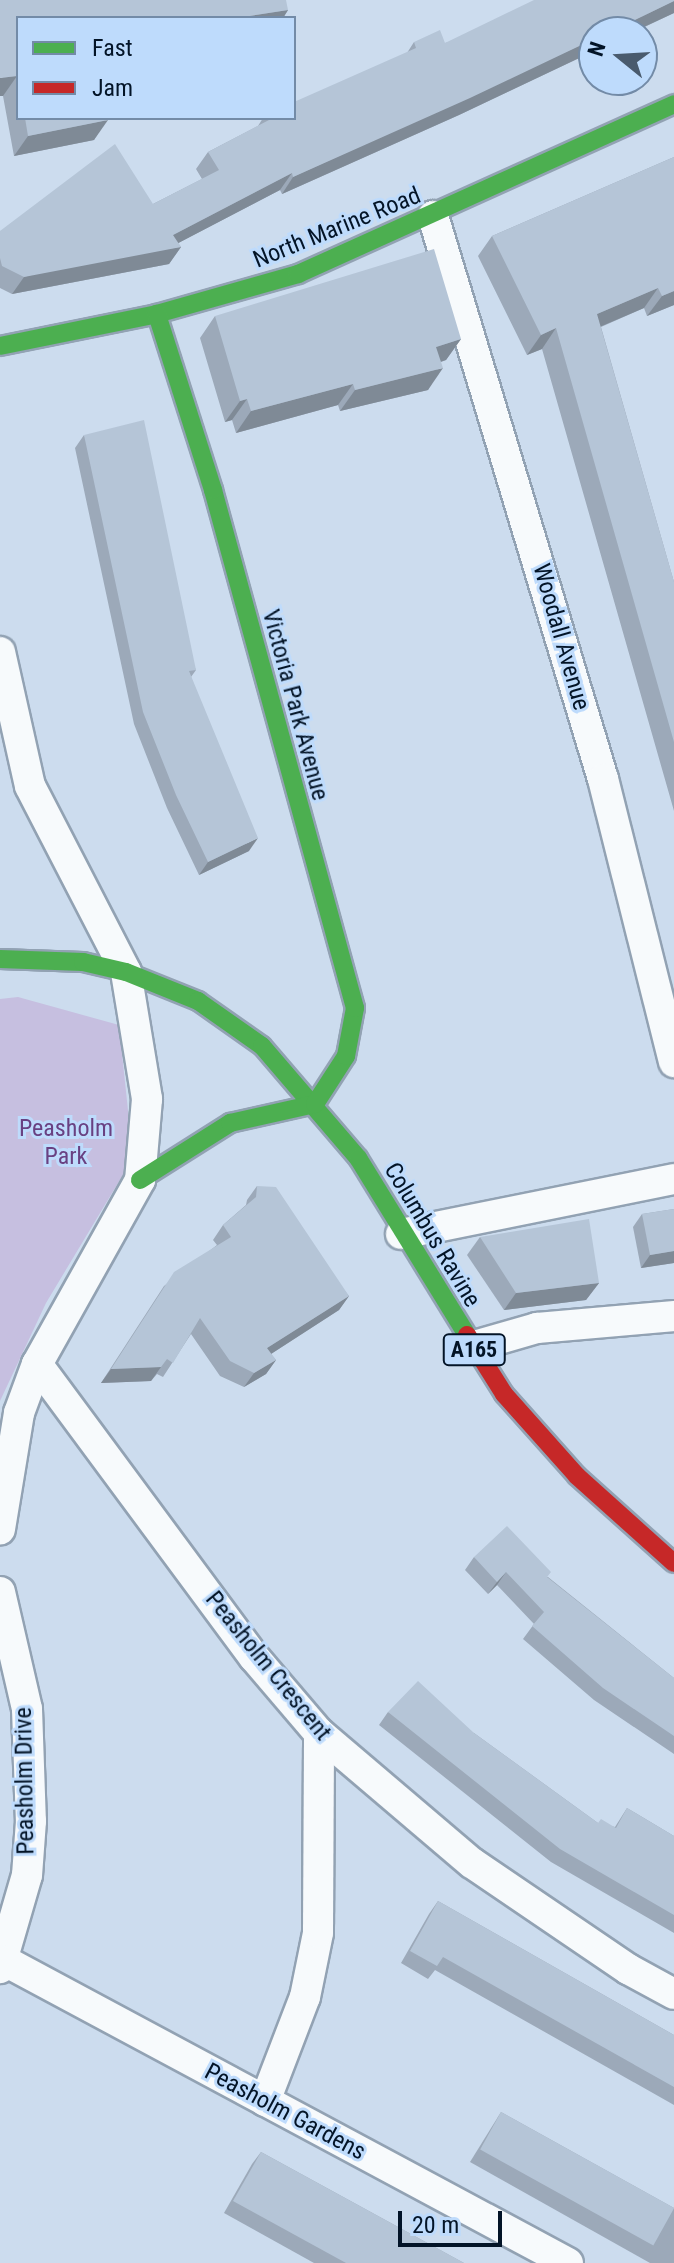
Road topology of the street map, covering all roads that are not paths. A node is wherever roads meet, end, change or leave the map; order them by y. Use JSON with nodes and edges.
{"nodes":[{"id":1,"x":674,"y":104,"type":"edge"},
{"id":2,"x":433,"y":216,"type":"junction"},
{"id":3,"x":157,"y":314,"type":"junction"},
{"id":4,"x":0,"y":346,"type":"edge"},
{"id":5,"x":0,"y":652,"type":"edge"},
{"id":6,"x":0,"y":959,"type":"edge"},
{"id":7,"x":126,"y":972,"type":"junction"},
{"id":8,"x":674,"y":1062,"type":"edge"},
{"id":9,"x":315,"y":1104,"type":"junction"},
{"id":10,"x":674,"y":1179,"type":"edge"},
{"id":11,"x":140,"y":1180,"type":"junction"},
{"id":12,"x":401,"y":1234,"type":"junction"},
{"id":13,"x":674,"y":1316,"type":"edge"},
{"id":14,"x":471,"y":1347,"type":"junction"},
{"id":15,"x":37,"y":1364,"type":"junction"},
{"id":16,"x":0,"y":1529,"type":"edge"},
{"id":17,"x":674,"y":1563,"type":"edge"},
{"id":18,"x":0,"y":1592,"type":"edge"},
{"id":19,"x":319,"y":1733,"type":"junction"},
{"id":20,"x":1,"y":1964,"type":"edge"},
{"id":21,"x":674,"y":1994,"type":"edge"},
{"id":22,"x":265,"y":2101,"type":"junction"},
{"id":23,"x":568,"y":2263,"type":"edge"}],
"edges":[{"from":1,"to":2,"type":"main road","name":"North Marine Road"},
{"from":2,"to":3,"type":"main road","name":"North Marine Road"},
{"from":2,"to":8,"type":"street","name":"Woodall Avenue"},
{"from":3,"to":4,"type":"main road","name":"North Marine Road"},
{"from":3,"to":9,"type":"main road","name":"Victoria Park Avenue"},
{"from":5,"to":7,"type":"street"},
{"from":6,"to":7,"type":"main road","number":"A165"},
{"from":7,"to":9,"type":"main road","number":"A165"},
{"from":7,"to":11,"type":"street"},
{"from":9,"to":11,"type":"main road"},
{"from":9,"to":12,"type":"main road","name":"Columbus Ravine","number":"A165"},
{"from":10,"to":12,"type":"street"},
{"from":11,"to":15,"type":"street"},
{"from":12,"to":14,"type":"main road","name":"Columbus Ravine","number":"A165"},
{"from":13,"to":14,"type":"street"},
{"from":14,"to":17,"type":"main road","name":"Columbus Ravine","number":"A165"},
{"from":15,"to":16,"type":"street"},
{"from":15,"to":19,"type":"street","name":"Peasholm Crescent"},
{"from":18,"to":20,"type":"street","name":"Peasholm Drive"},
{"from":19,"to":21,"type":"street","name":"Peasholm Crescent"},
{"from":19,"to":22,"type":"street"},
{"from":20,"to":22,"type":"street","name":"Peasholm Gardens"},
{"from":22,"to":23,"type":"street","name":"Peasholm Gardens"}]}
